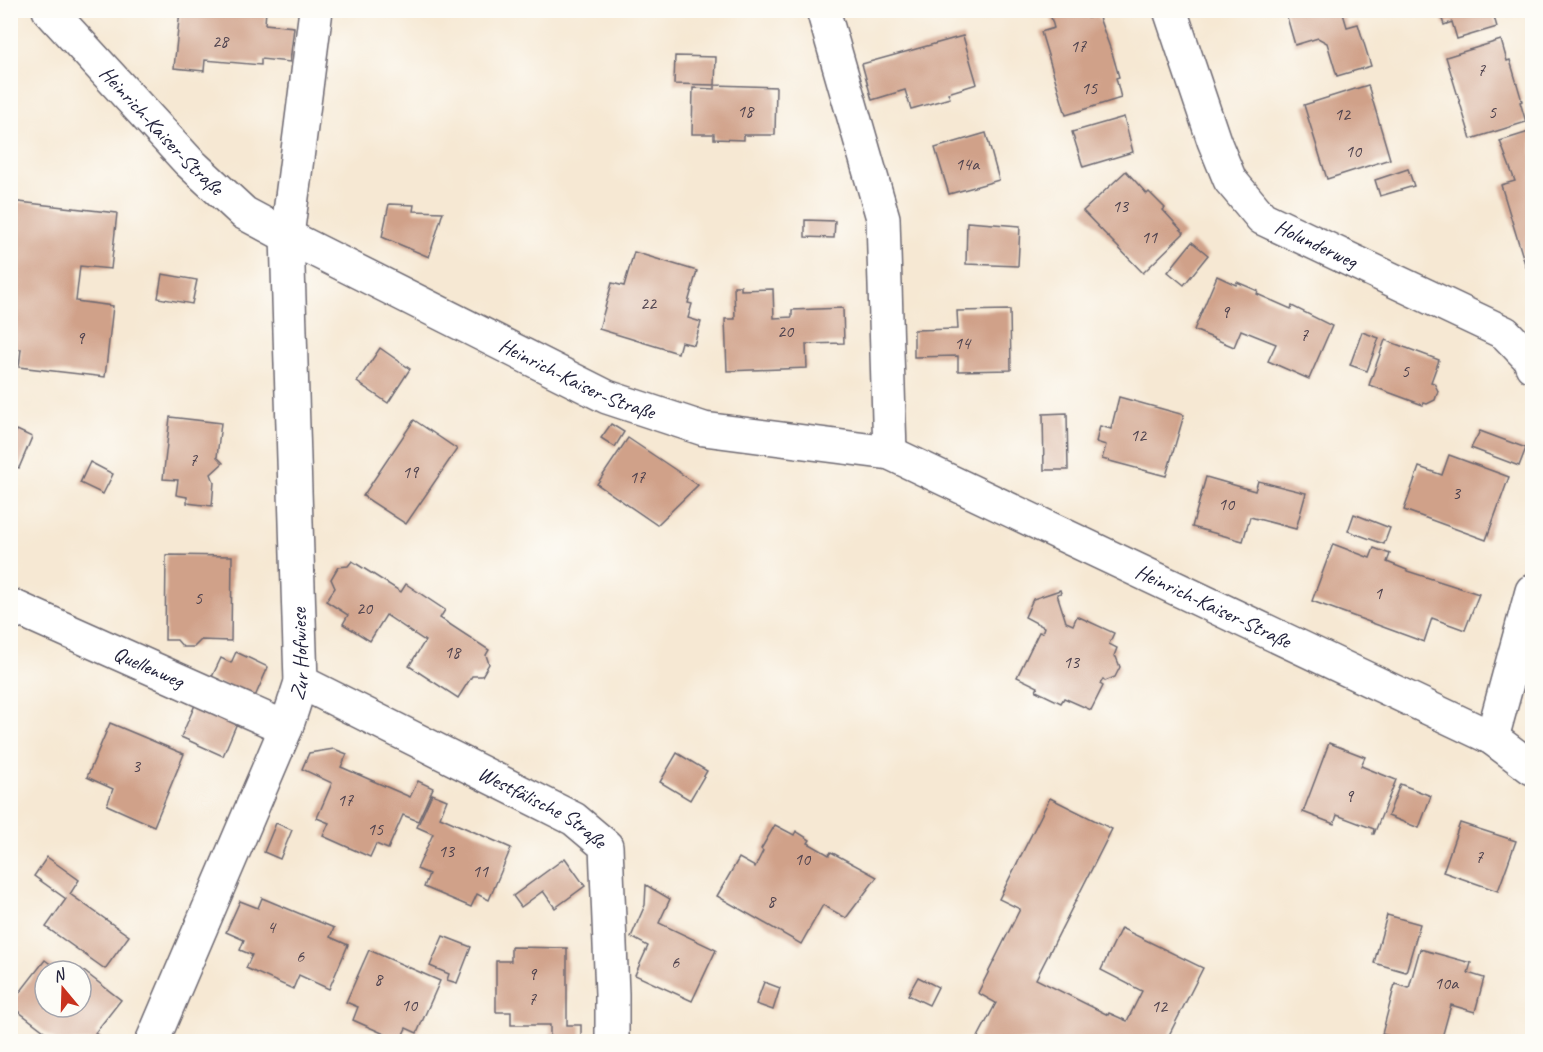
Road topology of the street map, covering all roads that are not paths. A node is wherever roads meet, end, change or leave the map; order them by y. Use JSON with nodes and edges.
{"nodes":[{"id":1,"x":50,"y":10,"type":"edge"},
{"id":2,"x":316,"y":10,"type":"edge"},
{"id":3,"x":823,"y":10,"type":"edge"},
{"id":4,"x":1170,"y":10,"type":"edge"},
{"id":5,"x":287,"y":236,"type":"junction"},
{"id":6,"x":1519,"y":328,"type":"edge"},
{"id":7,"x":1533,"y":366,"type":"edge"},
{"id":8,"x":890,"y":453,"type":"junction"},
{"id":9,"x":1533,"y":591,"type":"edge"},
{"id":10,"x":10,"y":605,"type":"edge"},
{"id":11,"x":301,"y":682,"type":"junction"},
{"id":12,"x":286,"y":728,"type":"junction"},
{"id":13,"x":1492,"y":738,"type":"junction"},
{"id":14,"x":1533,"y":768,"type":"edge"},
{"id":15,"x":152,"y":1041,"type":"edge"},
{"id":16,"x":612,"y":1041,"type":"edge"}],
"edges":[{"from":1,"to":5,"type":"street","name":"Heinrich-Kaiser-Straße"},
{"from":2,"to":5,"type":"street"},
{"from":3,"to":8,"type":"street"},
{"from":4,"to":6,"type":"street","name":"Holunderweg"},
{"from":5,"to":8,"type":"street","name":"Heinrich-Kaiser-Straße"},
{"from":5,"to":11,"type":"street","name":"Zur Hofwiese"},
{"from":6,"to":7,"type":"street","name":"Holunderweg"},
{"from":8,"to":13,"type":"street","name":"Heinrich-Kaiser-Straße"},
{"from":9,"to":13,"type":"street"},
{"from":10,"to":12,"type":"street","name":"Quellenweg"},
{"from":11,"to":12,"type":"street","name":"Zur Hofwiese"},
{"from":11,"to":16,"type":"street","name":"Westfälische Straße"},
{"from":12,"to":15,"type":"street","name":"Zur Hofwiese"},
{"from":13,"to":14,"type":"street","name":"Heinrich-Kaiser-Straße"}]}
